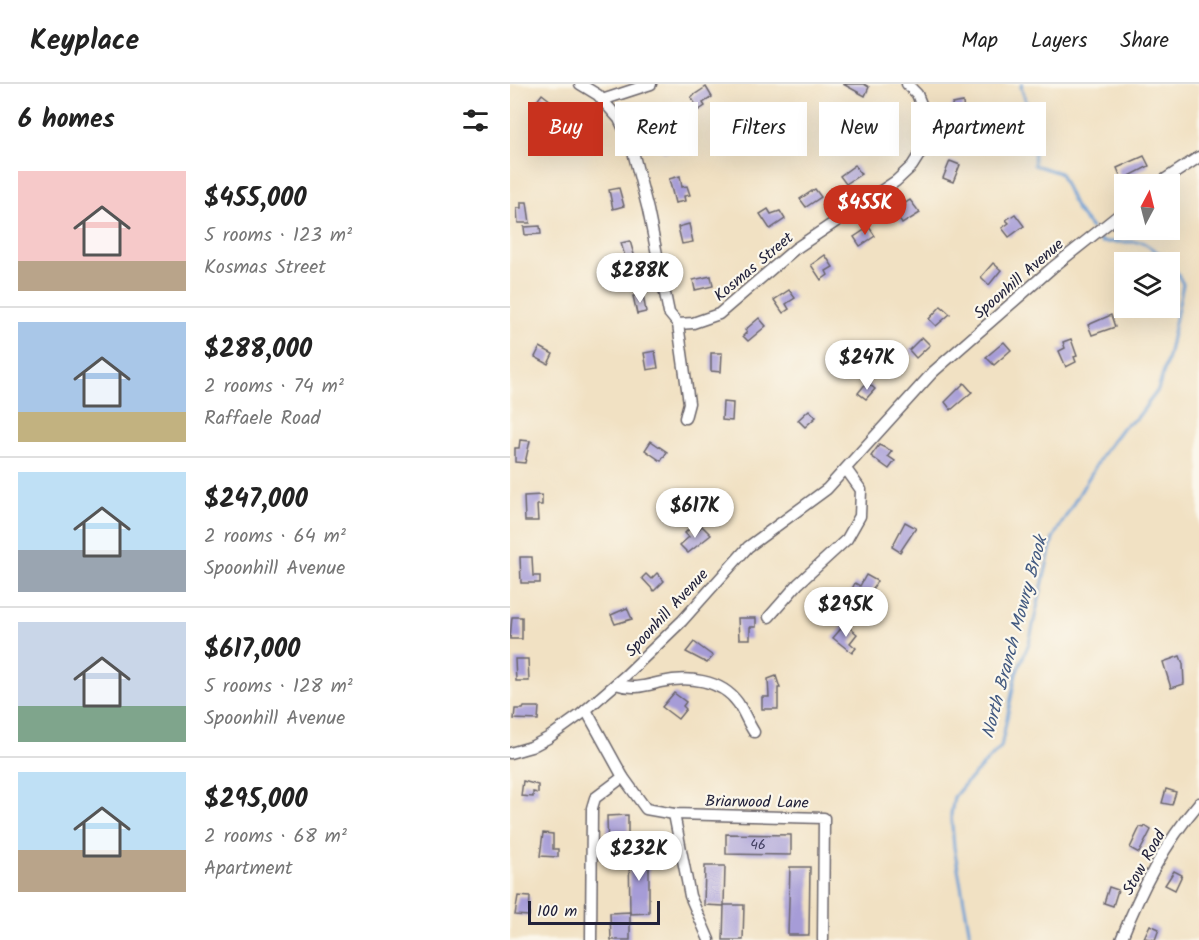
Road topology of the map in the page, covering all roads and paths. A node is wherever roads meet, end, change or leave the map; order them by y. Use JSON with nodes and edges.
{"nodes":[{"id":1,"x":580,"y":84,"type":"edge"},
{"id":2,"x":651,"y":84,"type":"edge"},
{"id":3,"x":907,"y":84,"type":"edge"},
{"id":4,"x":602,"y":100,"type":"junction"},
{"id":5,"x":1199,"y":157,"type":"edge"},
{"id":6,"x":1173,"y":174,"type":"edge"},
{"id":7,"x":1114,"y":219,"type":"edge"},
{"id":8,"x":678,"y":324,"type":"junction"},
{"id":9,"x":684,"y":418,"type":"dead end"},
{"id":10,"x":846,"y":469,"type":"junction"},
{"id":11,"x":769,"y":617,"type":"dead end"},
{"id":12,"x":616,"y":684,"type":"junction"},
{"id":13,"x":586,"y":710,"type":"junction"},
{"id":14,"x":754,"y":732,"type":"dead end"},
{"id":15,"x":510,"y":753,"type":"edge"},
{"id":16,"x":623,"y":777,"type":"junction"},
{"id":17,"x":1199,"y":803,"type":"edge"},
{"id":18,"x":674,"y":814,"type":"junction"},
{"id":19,"x":591,"y":940,"type":"edge"},
{"id":20,"x":709,"y":940,"type":"edge"},
{"id":21,"x":823,"y":940,"type":"edge"},
{"id":22,"x":1121,"y":940,"type":"edge"}],
"edges":[{"from":1,"to":4,"type":"street"},
{"from":2,"to":4,"type":"street"},
{"from":3,"to":8,"type":"street","name":"Kosmas Street"},
{"from":4,"to":8,"type":"street"},
{"from":5,"to":6,"type":"street"},
{"from":7,"to":10,"type":"street","name":"Spoonhill Avenue"},
{"from":8,"to":9,"type":"street"},
{"from":10,"to":11,"type":"street"},
{"from":10,"to":12,"type":"street","name":"Spoonhill Avenue"},
{"from":12,"to":13,"type":"street","name":"Spoonhill Avenue"},
{"from":12,"to":14,"type":"street"},
{"from":13,"to":15,"type":"street","name":"Spoonhill Avenue"},
{"from":13,"to":16,"type":"street","name":"Briarwood Lane"},
{"from":16,"to":18,"type":"street","name":"Briarwood Lane"},
{"from":16,"to":19,"type":"street"},
{"from":17,"to":22,"type":"street","name":"Stow Road"},
{"from":18,"to":20,"type":"street"},
{"from":18,"to":21,"type":"street","name":"Briarwood Lane"}]}
